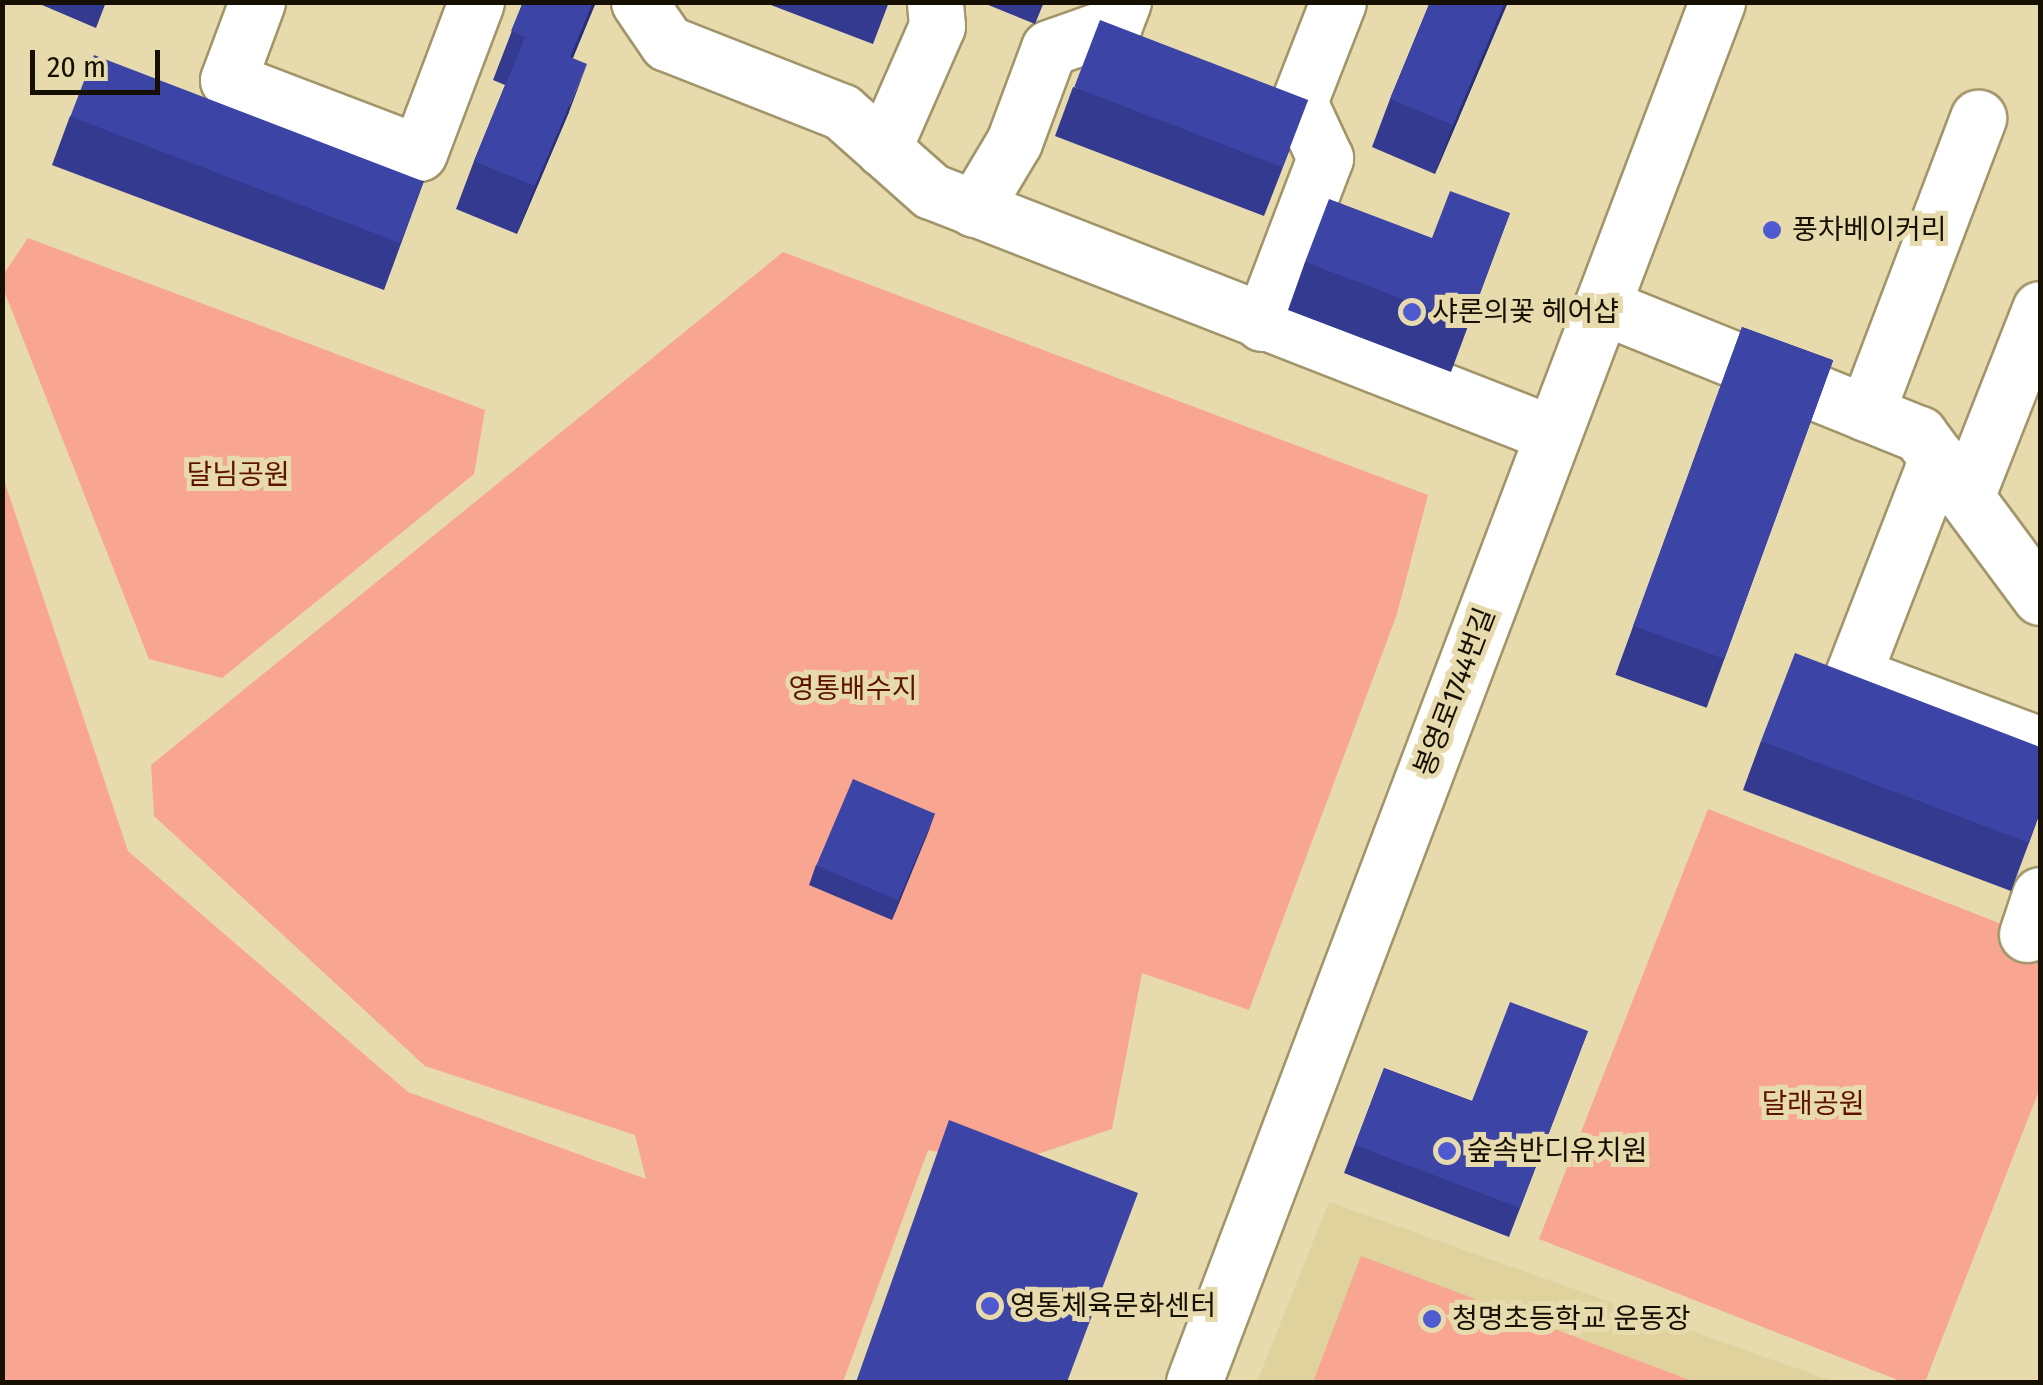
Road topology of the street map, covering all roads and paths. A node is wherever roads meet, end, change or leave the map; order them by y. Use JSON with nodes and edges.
{"nodes":[{"id":1,"x":257,"y":2,"type":"edge"},
{"id":2,"x":640,"y":2,"type":"edge"},
{"id":3,"x":934,"y":2,"type":"edge"},
{"id":4,"x":1123,"y":2,"type":"edge"},
{"id":5,"x":1338,"y":2,"type":"edge"},
{"id":6,"x":1717,"y":2,"type":"edge"},
{"id":7,"x":459,"y":7,"type":"edge"},
{"id":8,"x":1978,"y":118,"type":"dead end"},
{"id":9,"x":884,"y":150,"type":"junction"},
{"id":10,"x":1307,"y":204,"type":"junction"},
{"id":11,"x":974,"y":209,"type":"junction"},
{"id":12,"x":1358,"y":224,"type":"edge"},
{"id":13,"x":1602,"y":306,"type":"junction"},
{"id":14,"x":2040,"y":309,"type":"edge"},
{"id":15,"x":1262,"y":323,"type":"junction"},
{"id":16,"x":1866,"y":413,"type":"junction"},
{"id":17,"x":1553,"y":434,"type":"junction"},
{"id":18,"x":1951,"y":478,"type":"junction"},
{"id":19,"x":2040,"y":598,"type":"edge"},
{"id":20,"x":2040,"y":745,"type":"edge"},
{"id":21,"x":1194,"y":1382,"type":"edge"}],
"edges":[{"from":1,"to":7,"type":"street"},
{"from":2,"to":9,"type":"street"},
{"from":3,"to":9,"type":"street"},
{"from":4,"to":11,"type":"street"},
{"from":5,"to":10,"type":"street"},
{"from":6,"to":13,"type":"street","name":"봉영로1744번길"},
{"from":8,"to":16,"type":"street"},
{"from":9,"to":11,"type":"street"},
{"from":10,"to":12,"type":"street"},
{"from":10,"to":15,"type":"street"},
{"from":11,"to":15,"type":"street"},
{"from":13,"to":16,"type":"street"},
{"from":13,"to":17,"type":"street","name":"봉영로1744번길"},
{"from":14,"to":18,"type":"street"},
{"from":15,"to":17,"type":"street"},
{"from":16,"to":18,"type":"street"},
{"from":17,"to":21,"type":"street","name":"봉영로1744번길"},
{"from":18,"to":19,"type":"street"},
{"from":18,"to":20,"type":"street"}]}
